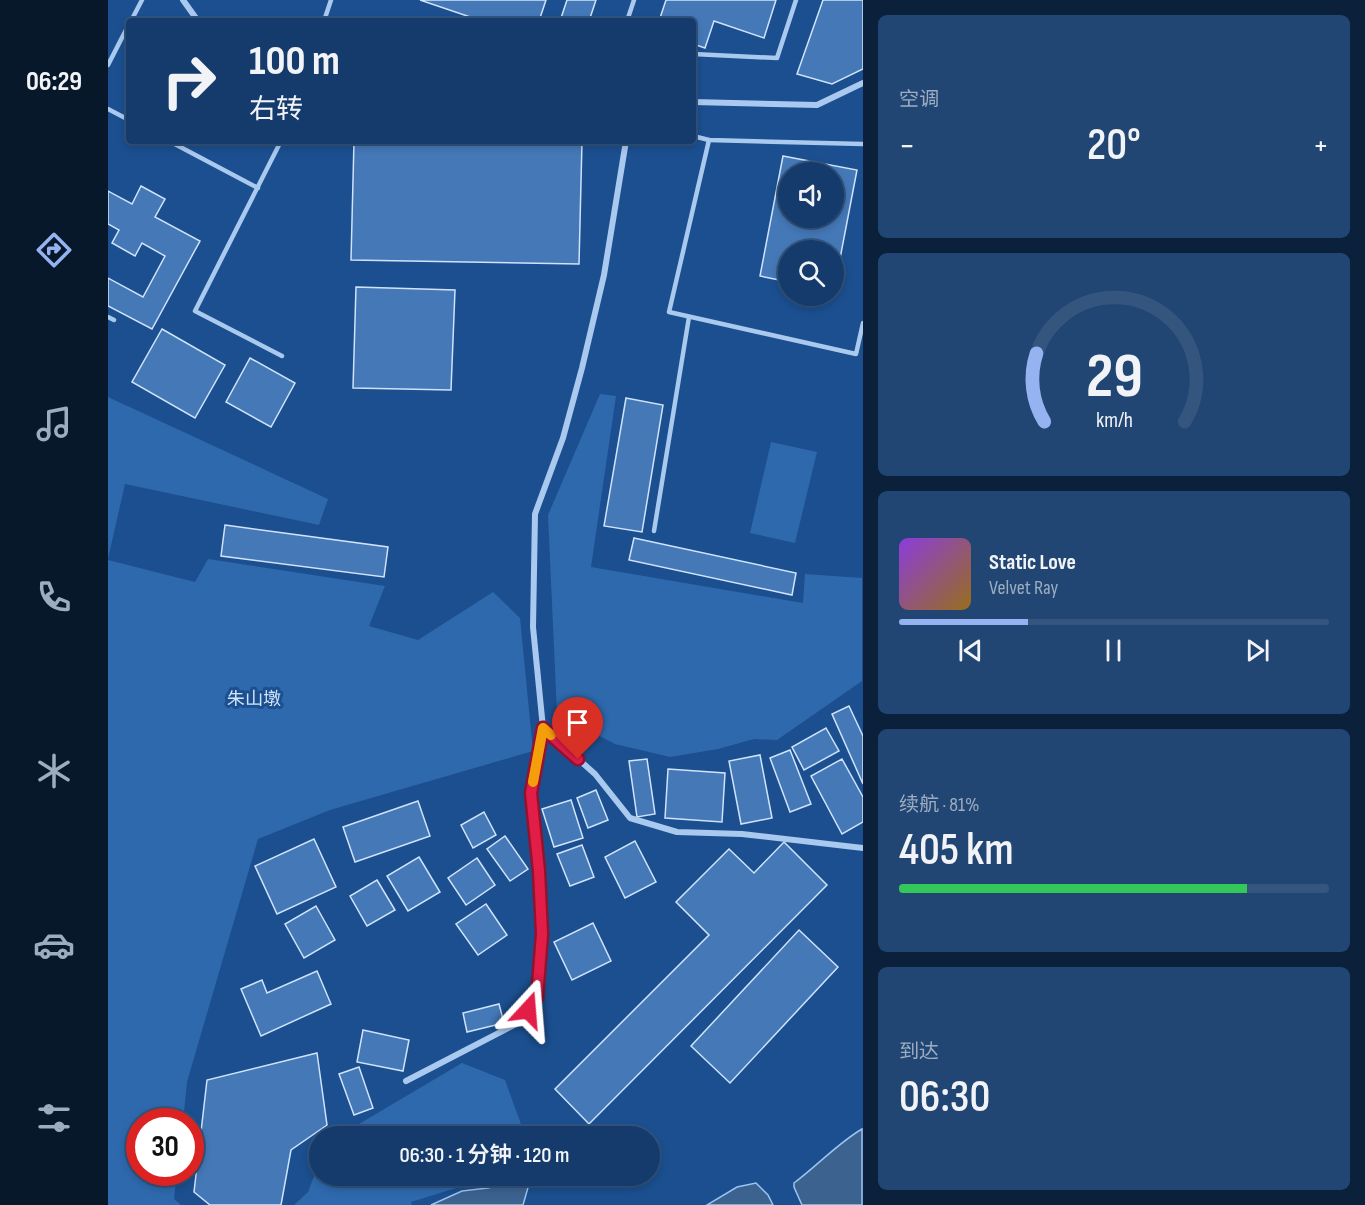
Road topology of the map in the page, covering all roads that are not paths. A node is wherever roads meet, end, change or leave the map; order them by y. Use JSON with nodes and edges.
{"nodes":[{"id":1,"x":142,"y":0,"type":"edge"},
{"id":2,"x":183,"y":0,"type":"edge"},
{"id":3,"x":332,"y":0,"type":"edge"},
{"id":4,"x":634,"y":0,"type":"edge"},
{"id":5,"x":796,"y":0,"type":"edge"},
{"id":6,"x":133,"y":18,"type":"edge"},
{"id":7,"x":196,"y":18,"type":"edge"},
{"id":8,"x":325,"y":18,"type":"edge"},
{"id":9,"x":628,"y":18,"type":"edge"},
{"id":10,"x":126,"y":31,"type":"edge"},
{"id":11,"x":696,"y":54,"type":"edge"},
{"id":12,"x":108,"y":65,"type":"edge"},
{"id":13,"x":862,"y":83,"type":"edge"},
{"id":14,"x":696,"y":102,"type":"edge"},
{"id":15,"x":108,"y":109,"type":"edge"},
{"id":16,"x":126,"y":118,"type":"edge"},
{"id":17,"x":696,"y":137,"type":"edge"},
{"id":18,"x":708,"y":140,"type":"junction"},
{"id":19,"x":175,"y":144,"type":"edge"},
{"id":20,"x":280,"y":144,"type":"edge"},
{"id":21,"x":626,"y":144,"type":"edge"},
{"id":22,"x":862,"y":144,"type":"edge"},
{"id":23,"x":258,"y":188,"type":"junction"},
{"id":24,"x":689,"y":316,"type":"junction"},
{"id":25,"x":862,"y":323,"type":"edge"},
{"id":26,"x":282,"y":356,"type":"dead end"},
{"id":27,"x":654,"y":531,"type":"dead end"},
{"id":28,"x":543,"y":728,"type":"junction"},
{"id":29,"x":862,"y":848,"type":"edge"},
{"id":30,"x":406,"y":1081,"type":"dead end"}],
"edges":[{"from":1,"to":6,"type":"lane"},
{"from":2,"to":7,"type":"street"},
{"from":3,"to":8,"type":"lane"},
{"from":4,"to":9,"type":"lane"},
{"from":5,"to":11,"type":"lane"},
{"from":10,"to":12,"type":"lane"},
{"from":13,"to":14,"type":"street"},
{"from":15,"to":16,"type":"lane"},
{"from":17,"to":18,"type":"lane"},
{"from":18,"to":22,"type":"lane"},
{"from":18,"to":24,"type":"lane"},
{"from":19,"to":23,"type":"lane"},
{"from":20,"to":23,"type":"lane"},
{"from":21,"to":28,"type":"street"},
{"from":23,"to":26,"type":"lane"},
{"from":24,"to":25,"type":"lane"},
{"from":24,"to":27,"type":"lane"},
{"from":28,"to":29,"type":"street"},
{"from":28,"to":30,"type":"street"}]}
